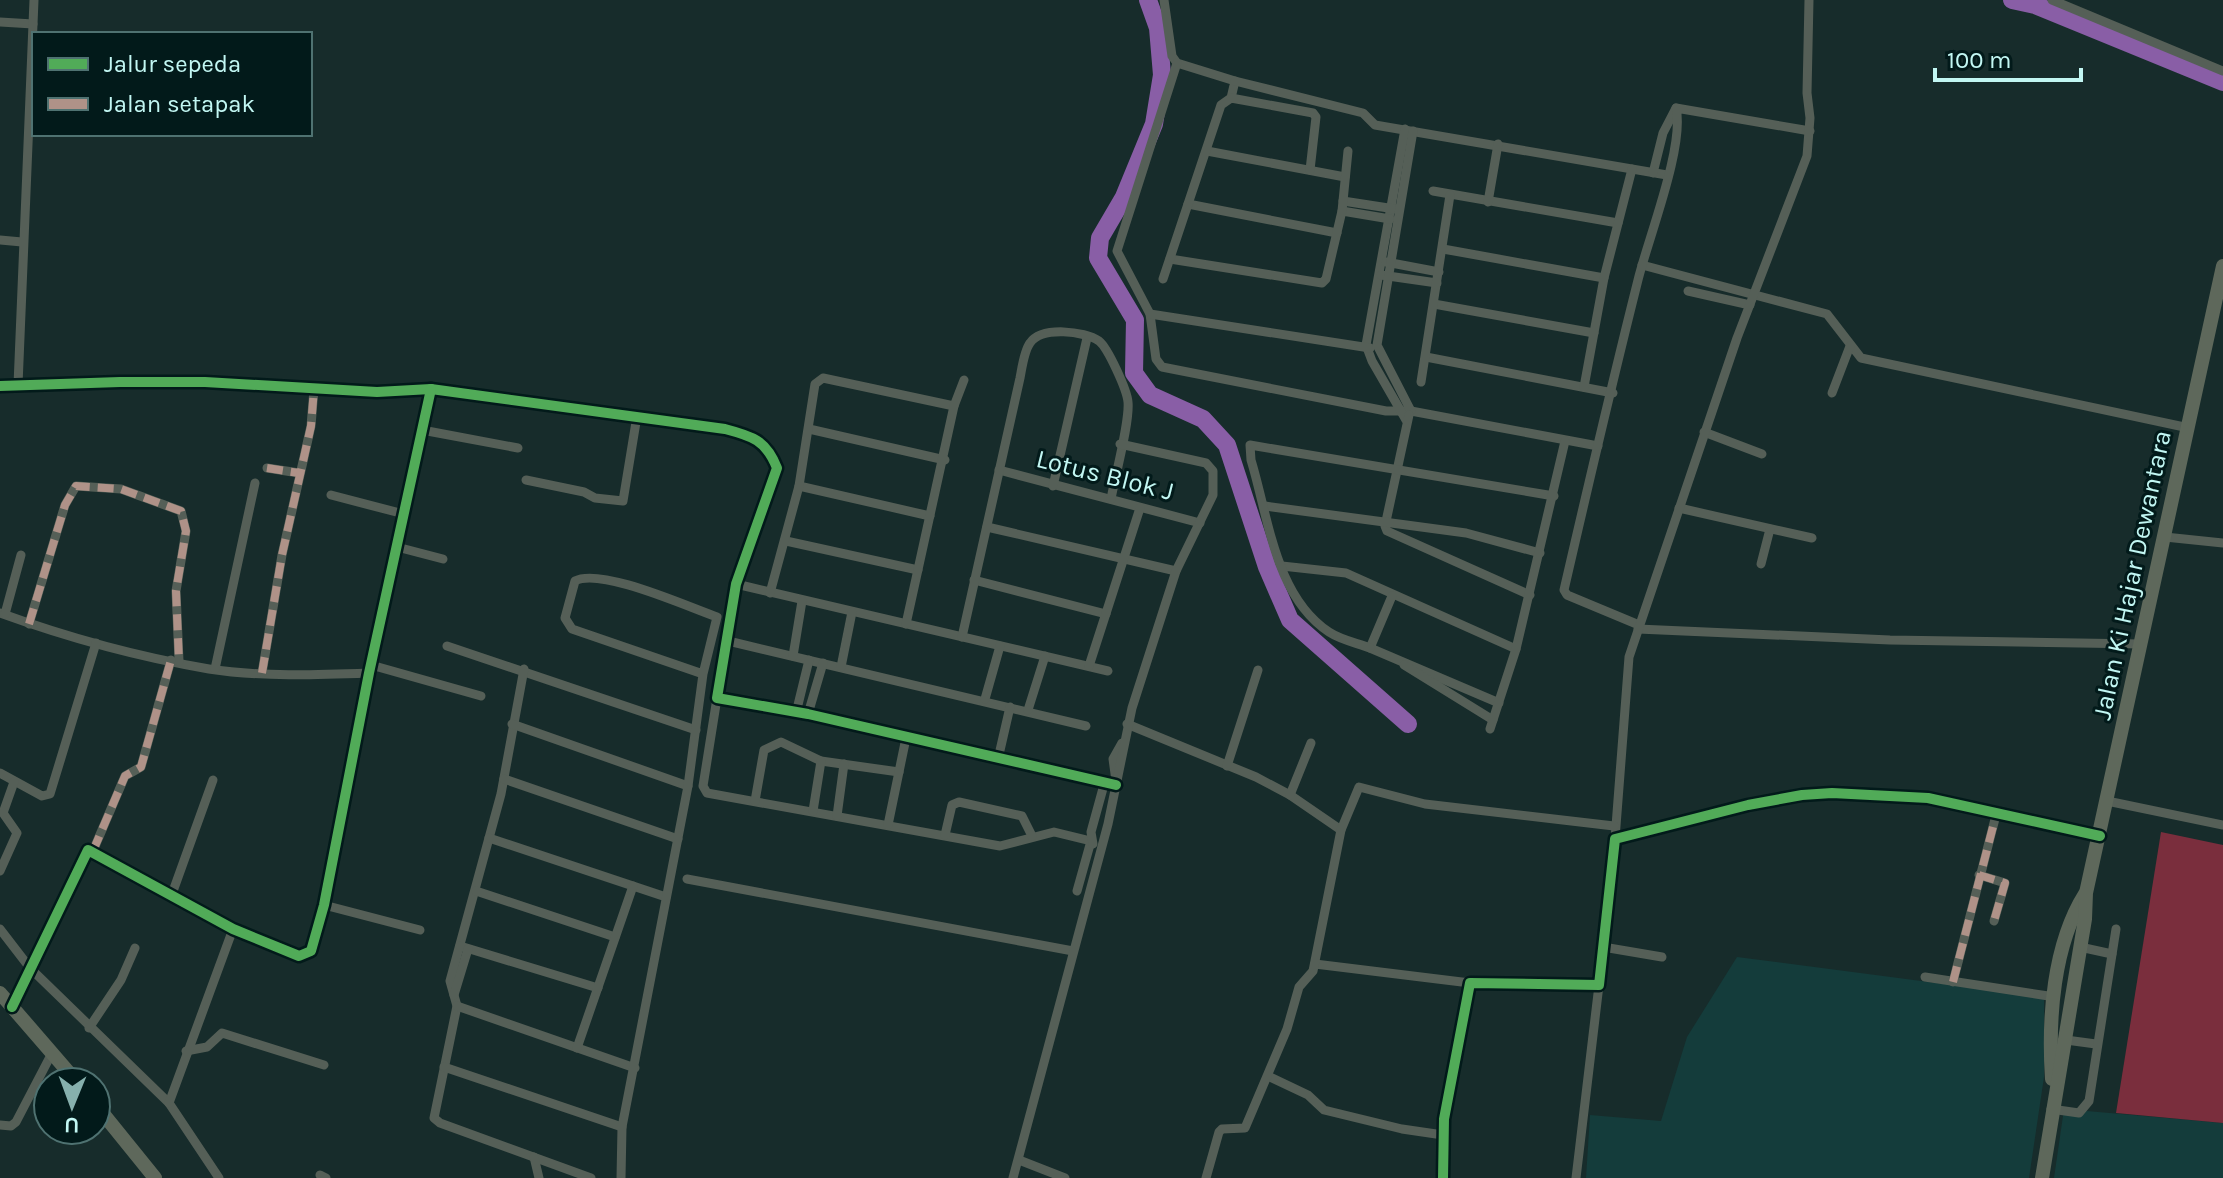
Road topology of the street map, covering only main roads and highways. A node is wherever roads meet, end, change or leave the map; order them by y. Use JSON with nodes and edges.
{"nodes":[{"id":1,"x":2223,"y":266,"type":"edge"},
{"id":2,"x":2217,"y":324,"type":"edge"},
{"id":3,"x":2086,"y":893,"type":"junction"},
{"id":4,"x":0,"y":993,"type":"edge"},
{"id":5,"x":63,"y":1066,"type":"edge"},
{"id":6,"x":2056,"y":1105,"type":"junction"},
{"id":7,"x":112,"y":1125,"type":"edge"},
{"id":8,"x":155,"y":1178,"type":"edge"},
{"id":9,"x":2042,"y":1178,"type":"edge"}],
"edges":[{"from":1,"to":2,"type":"main road","name":"Jalan Ki Hajar Dewantara"},
{"from":2,"to":3,"type":"main road","name":"Jalan Ki Hajar Dewantara"},
{"from":3,"to":6,"type":"main road","name":"Jalan Ki Hajar Dewantara"},
{"from":3,"to":6,"type":"main road","name":"Jalan Ki Hajar Dewantara"},
{"from":4,"to":5,"type":"main road"},
{"from":6,"to":9,"type":"main road","name":"Jalan Ki Hajar Dewantara"},
{"from":7,"to":8,"type":"main road"}]}
